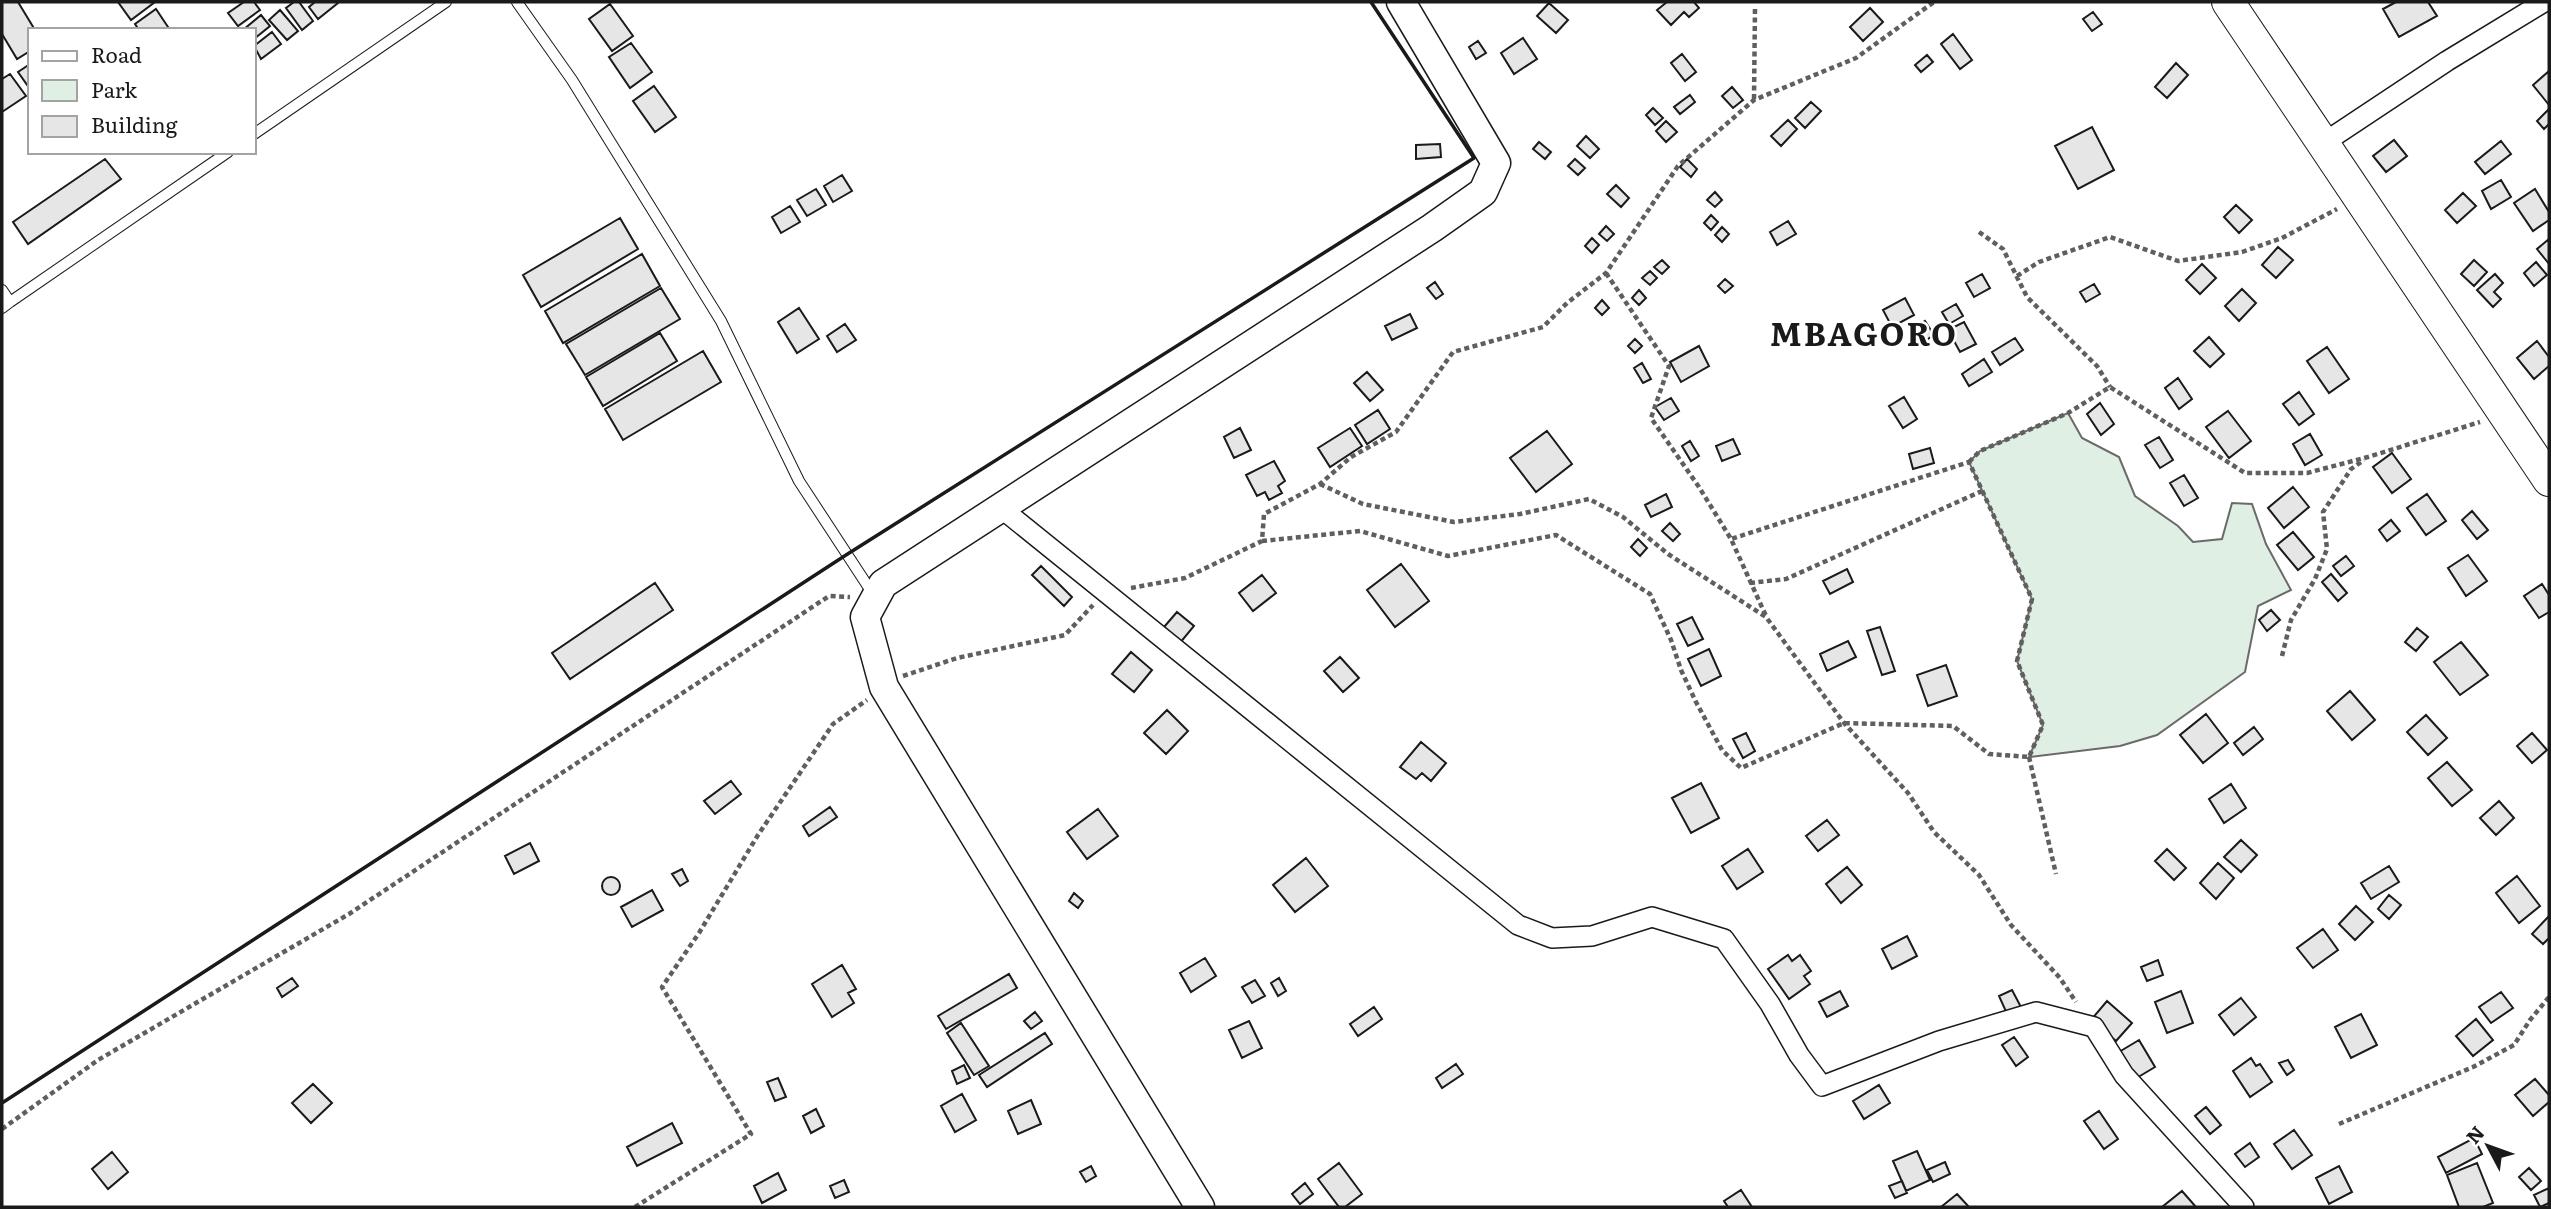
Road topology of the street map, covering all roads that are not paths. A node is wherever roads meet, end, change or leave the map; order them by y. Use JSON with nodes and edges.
{"nodes":[{"id":1,"x":446,"y":2,"type":"edge"},
{"id":2,"x":517,"y":2,"type":"edge"},
{"id":3,"x":1401,"y":2,"type":"edge"},
{"id":4,"x":2228,"y":2,"type":"edge"},
{"id":5,"x":2544,"y":2,"type":"edge"},
{"id":6,"x":256,"y":133,"type":"edge"},
{"id":7,"x":2322,"y":144,"type":"junction"},
{"id":8,"x":225,"y":154,"type":"edge"},
{"id":9,"x":2,"y":290,"type":"edge"},
{"id":10,"x":6,"y":305,"type":"edge"},
{"id":11,"x":2549,"y":480,"type":"edge"},
{"id":12,"x":1001,"y":508,"type":"junction"},
{"id":13,"x":876,"y":597,"type":"junction"},
{"id":14,"x":1200,"y":1207,"type":"edge"},
{"id":15,"x":2244,"y":1207,"type":"edge"}],
"edges":[{"from":1,"to":6,"type":"lane"},
{"from":2,"to":13,"type":"lane"},
{"from":3,"to":12,"type":"street"},
{"from":4,"to":7,"type":"main road"},
{"from":5,"to":7,"type":"street"},
{"from":7,"to":11,"type":"main road"},
{"from":8,"to":10,"type":"lane"},
{"from":9,"to":10,"type":"lane"},
{"from":12,"to":13,"type":"street"},
{"from":12,"to":15,"type":"street"},
{"from":13,"to":14,"type":"street"}]}
